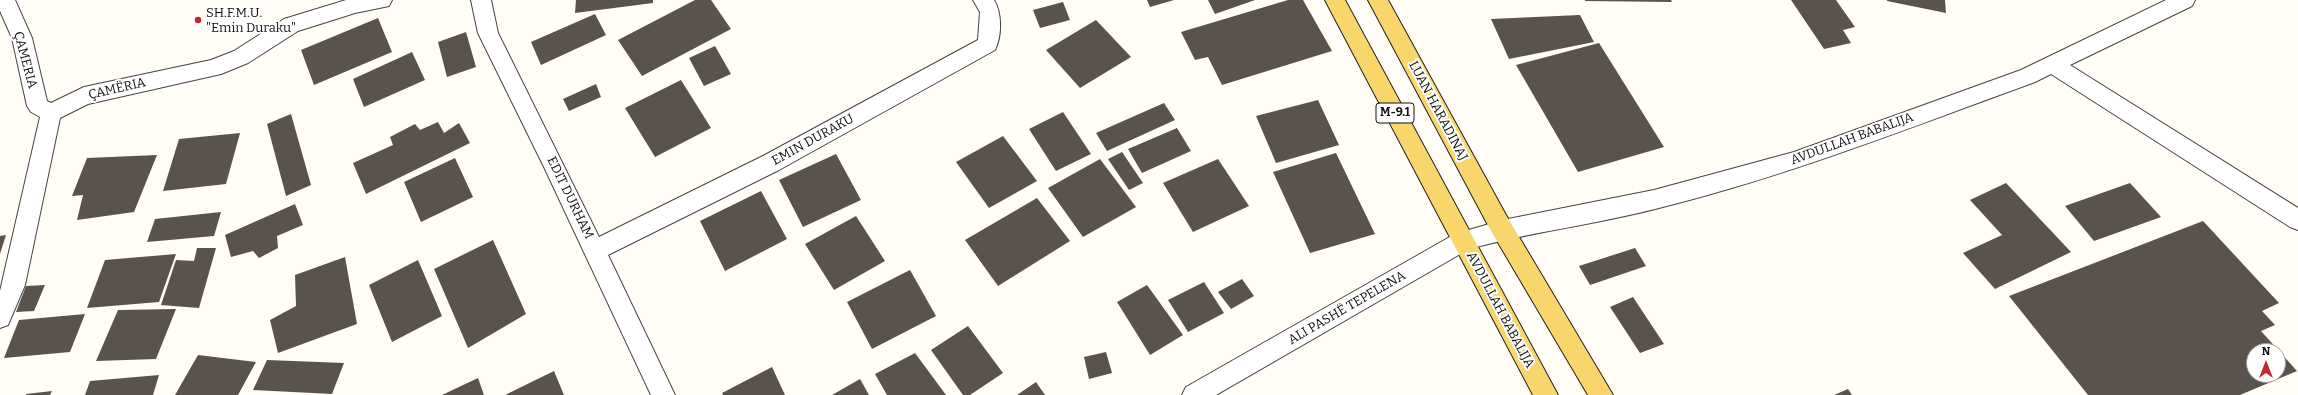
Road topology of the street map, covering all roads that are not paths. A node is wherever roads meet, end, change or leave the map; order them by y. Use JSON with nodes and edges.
{"nodes":[{"id":1,"x":5,"y":0,"type":"edge"},
{"id":2,"x":382,"y":0,"type":"edge"},
{"id":3,"x":481,"y":0,"type":"edge"},
{"id":4,"x":983,"y":0,"type":"edge"},
{"id":5,"x":1335,"y":0,"type":"edge"},
{"id":6,"x":1378,"y":0,"type":"edge"},
{"id":7,"x":2185,"y":0,"type":"edge"},
{"id":8,"x":2052,"y":64,"type":"junction"},
{"id":9,"x":51,"y":113,"type":"junction"},
{"id":10,"x":2298,"y":220,"type":"edge"},
{"id":11,"x":1501,"y":226,"type":"junction"},
{"id":12,"x":1458,"y":234,"type":"junction"},
{"id":13,"x":595,"y":250,"type":"junction"},
{"id":14,"x":0,"y":317,"type":"edge"},
{"id":15,"x":663,"y":395,"type":"edge"},
{"id":16,"x":1194,"y":395,"type":"edge"},
{"id":17,"x":1546,"y":395,"type":"edge"},
{"id":18,"x":1601,"y":395,"type":"edge"}],
"edges":[{"from":1,"to":9,"type":"street","name":"ÇAMERIA"},
{"from":2,"to":9,"type":"street","name":"ÇAMËRIA"},
{"from":3,"to":13,"type":"street","name":"EDIT DURHAM"},
{"from":4,"to":13,"type":"street","name":"EMIN DURAKU"},
{"from":5,"to":12,"type":"main road","number":"M-9.1"},
{"from":6,"to":11,"type":"main road","name":"LUAN HARADINAJ","number":"M-9.1"},
{"from":7,"to":8,"type":"street","name":"AVDULLAH BABALIJA"},
{"from":8,"to":10,"type":"street"},
{"from":8,"to":11,"type":"street","name":"AVDULLAH BABALIJA"},
{"from":9,"to":14,"type":"street"},
{"from":11,"to":12,"type":"street","name":"ALI PASHË TEPELENA"},
{"from":11,"to":18,"type":"main road","number":"M-9.1"},
{"from":12,"to":16,"type":"street","name":"ALI PASHË TEPELENA"},
{"from":12,"to":17,"type":"main road","name":"AVDULLAH BABALIJA","number":"M-9.1"},
{"from":13,"to":15,"type":"street","name":"EDIT DURHAM"}]}
